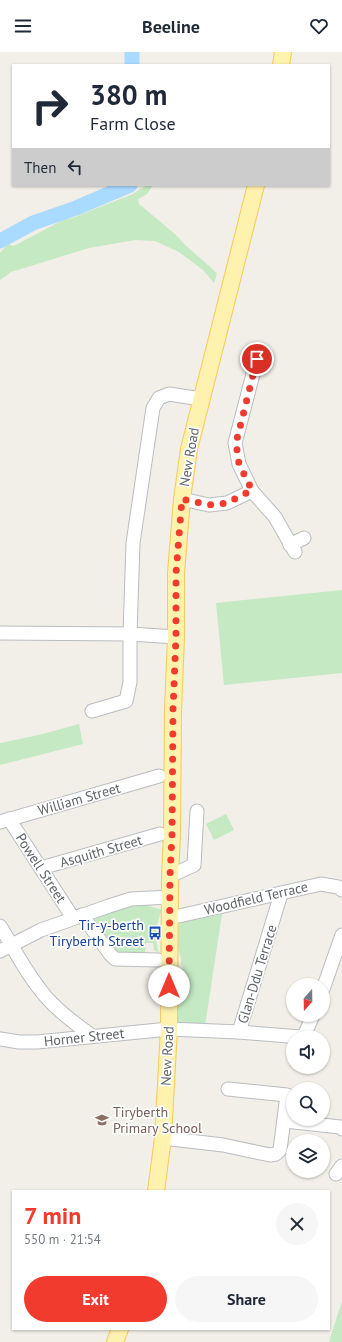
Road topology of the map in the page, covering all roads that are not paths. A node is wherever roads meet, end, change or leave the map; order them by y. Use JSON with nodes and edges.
{"nodes":[{"id":1,"x":283,"y":52,"type":"edge"},
{"id":2,"x":281,"y":64,"type":"edge"},
{"id":3,"x":256,"y":186,"type":"edge"},
{"id":4,"x":257,"y":359,"type":"dead end"},
{"id":5,"x":201,"y":399,"type":"junction"},
{"id":6,"x":252,"y":490,"type":"junction"},
{"id":7,"x":182,"y":499,"type":"junction"},
{"id":8,"x":304,"y":538,"type":"dead end"},
{"id":9,"x":0,"y":633,"type":"edge"},
{"id":10,"x":130,"y":634,"type":"junction"},
{"id":11,"x":176,"y":636,"type":"junction"},
{"id":12,"x":92,"y":711,"type":"dead end"},
{"id":13,"x":159,"y":776,"type":"dead end"},
{"id":14,"x":197,"y":811,"type":"dead end"},
{"id":15,"x":4,"y":820,"type":"edge"},
{"id":16,"x":160,"y":834,"type":"dead end"},
{"id":17,"x":41,"y":868,"type":"junction"},
{"id":18,"x":170,"y":876,"type":"junction"},
{"id":19,"x":342,"y":890,"type":"edge"},
{"id":20,"x":281,"y":894,"type":"junction"},
{"id":21,"x":170,"y":897,"type":"junction"},
{"id":22,"x":169,"y":916,"type":"junction"},
{"id":23,"x":77,"y":917,"type":"junction"},
{"id":24,"x":0,"y":926,"type":"edge"},
{"id":25,"x":342,"y":935,"type":"edge"},
{"id":26,"x":6,"y":948,"type":"edge"},
{"id":27,"x":158,"y":960,"type":"dead end"},
{"id":28,"x":327,"y":978,"type":"edge"},
{"id":29,"x":310,"y":1022,"type":"edge"},
{"id":30,"x":169,"y":1029,"type":"junction"},
{"id":31,"x":239,"y":1032,"type":"junction"},
{"id":32,"x":92,"y":1036,"type":"junction"},
{"id":33,"x":0,"y":1039,"type":"edge"},
{"id":34,"x":228,"y":1089,"type":"dead end"},
{"id":35,"x":285,"y":1121,"type":"junction"},
{"id":36,"x":342,"y":1129,"type":"edge"},
{"id":37,"x":163,"y":1138,"type":"junction"},
{"id":38,"x":156,"y":1190,"type":"edge"},
{"id":39,"x":120,"y":1330,"type":"edge"},
{"id":40,"x":115,"y":1342,"type":"edge"}],
"edges":[{"from":1,"to":2,"type":"main road"},
{"from":3,"to":5,"type":"main road","name":"New Road"},
{"from":4,"to":6,"type":"street"},
{"from":5,"to":7,"type":"main road","name":"New Road"},
{"from":5,"to":10,"type":"street"},
{"from":6,"to":7,"type":"street"},
{"from":6,"to":8,"type":"street"},
{"from":7,"to":11,"type":"main road","name":"New Road"},
{"from":9,"to":10,"type":"street"},
{"from":10,"to":11,"type":"street"},
{"from":10,"to":12,"type":"street"},
{"from":11,"to":18,"type":"main road","name":"New Road"},
{"from":13,"to":15,"type":"street","name":"William Street"},
{"from":14,"to":18,"type":"street"},
{"from":15,"to":17,"type":"street","name":"Powell Street"},
{"from":16,"to":17,"type":"street","name":"Asquith Street"},
{"from":17,"to":23,"type":"street","name":"Powell Street"},
{"from":18,"to":21,"type":"main road","name":"New Road"},
{"from":19,"to":20,"type":"street","name":"Woodfield Terrace"},
{"from":20,"to":22,"type":"street","name":"Woodfield Terrace"},
{"from":20,"to":31,"type":"street","name":"Glan-Ddu Terrace"},
{"from":21,"to":22,"type":"main road","name":"New Road"},
{"from":21,"to":23,"type":"street"},
{"from":22,"to":30,"type":"main road","name":"New Road"},
{"from":23,"to":26,"type":"street"},
{"from":23,"to":27,"type":"street","name":"Powell Street"},
{"from":24,"to":26,"type":"street"},
{"from":25,"to":28,"type":"street"},
{"from":26,"to":32,"type":"street"},
{"from":29,"to":31,"type":"street"},
{"from":30,"to":31,"type":"street"},
{"from":30,"to":32,"type":"street","name":"Horner Street"},
{"from":30,"to":37,"type":"main road","name":"New Road"},
{"from":32,"to":33,"type":"street","name":"Horner Street"},
{"from":34,"to":35,"type":"street"},
{"from":35,"to":36,"type":"street"},
{"from":35,"to":37,"type":"street"},
{"from":37,"to":38,"type":"main road","name":"New Road"},
{"from":39,"to":40,"type":"main road"}]}
